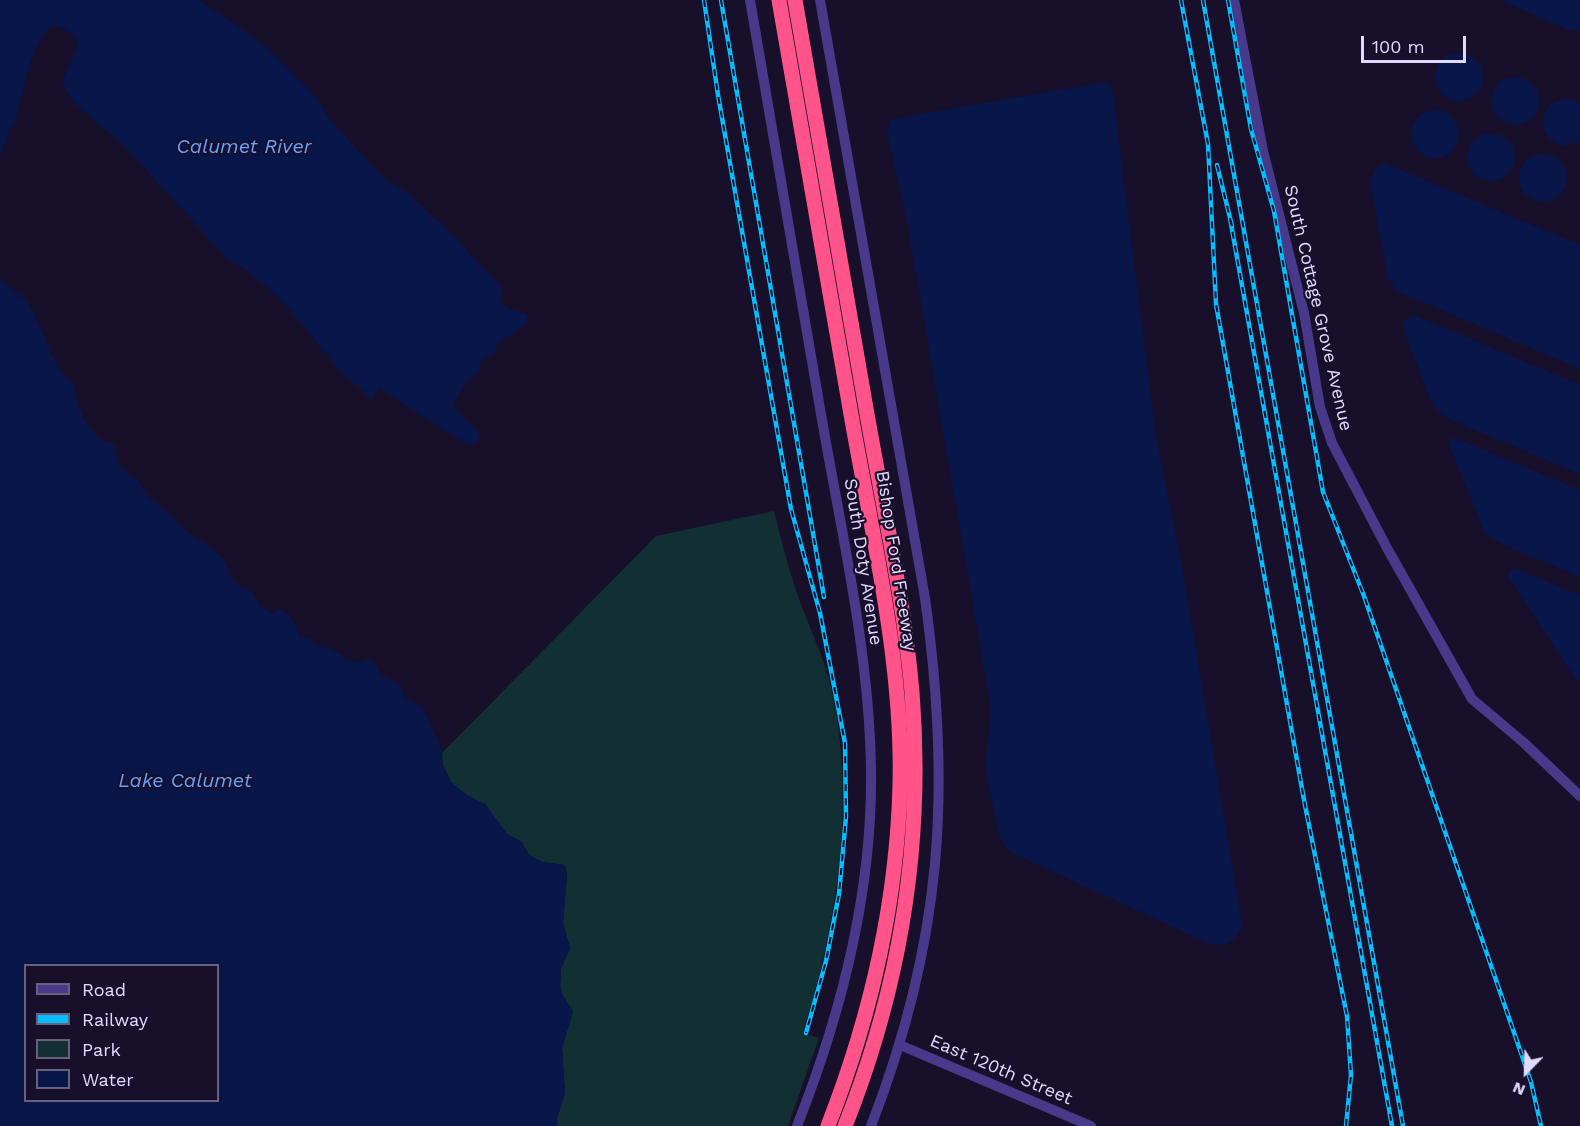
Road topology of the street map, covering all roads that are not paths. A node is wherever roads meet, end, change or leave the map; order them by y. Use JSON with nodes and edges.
{"nodes":[{"id":1,"x":750,"y":0,"type":"edge"},
{"id":2,"x":779,"y":0,"type":"edge"},
{"id":3,"x":795,"y":0,"type":"edge"},
{"id":4,"x":820,"y":0,"type":"edge"},
{"id":5,"x":1234,"y":0,"type":"edge"},
{"id":6,"x":1580,"y":796,"type":"edge"},
{"id":7,"x":900,"y":1045,"type":"junction"},
{"id":8,"x":796,"y":1126,"type":"edge"},
{"id":9,"x":828,"y":1126,"type":"edge"},
{"id":10,"x":845,"y":1126,"type":"edge"},
{"id":11,"x":871,"y":1126,"type":"edge"},
{"id":12,"x":1091,"y":1126,"type":"edge"}],
"edges":[{"from":1,"to":8,"type":"street","name":"South Doty Avenue"},
{"from":2,"to":9,"type":"highway","name":"Bishop Ford Freeway"},
{"from":3,"to":10,"type":"highway","name":"Bishop Ford Freeway"},
{"from":4,"to":7,"type":"street"},
{"from":5,"to":6,"type":"street","name":"South Cottage Grove Avenue"},
{"from":7,"to":11,"type":"street"},
{"from":7,"to":12,"type":"street","name":"East 120th Street"}]}
